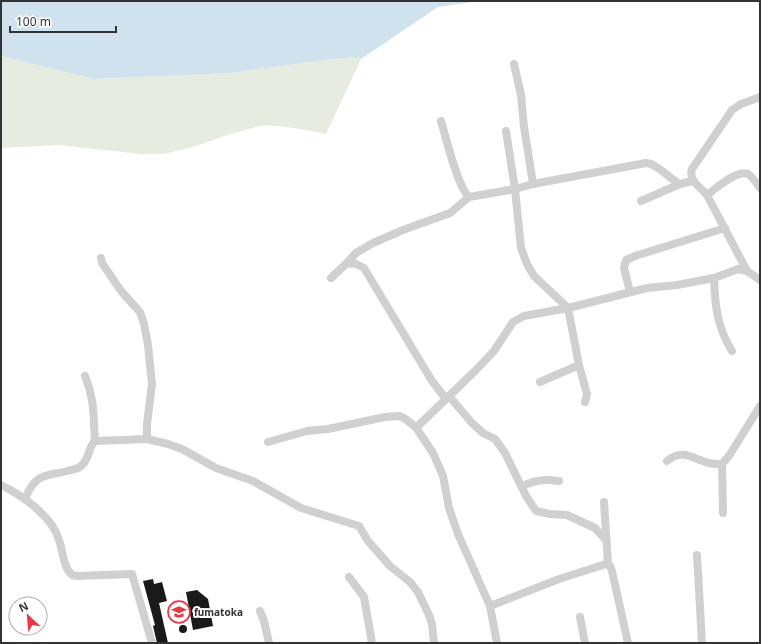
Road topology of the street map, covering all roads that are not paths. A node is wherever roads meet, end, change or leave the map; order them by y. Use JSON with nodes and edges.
{"nodes":[{"id":1,"x":514,"y":64,"type":"dead end"},
{"id":2,"x":760,"y":97,"type":"edge"},
{"id":3,"x":441,"y":121,"type":"dead end"},
{"id":4,"x":506,"y":131,"type":"dead end"},
{"id":5,"x":693,"y":181,"type":"junction"},
{"id":6,"x":533,"y":184,"type":"junction"},
{"id":7,"x":680,"y":184,"type":"junction"},
{"id":8,"x":760,"y":188,"type":"edge"},
{"id":9,"x":515,"y":189,"type":"junction"},
{"id":10,"x":707,"y":195,"type":"junction"},
{"id":11,"x":469,"y":196,"type":"junction"},
{"id":12,"x":641,"y":201,"type":"dead end"},
{"id":13,"x":725,"y":228,"type":"junction"},
{"id":14,"x":101,"y":258,"type":"dead end"},
{"id":15,"x":347,"y":263,"type":"junction"},
{"id":16,"x":747,"y":271,"type":"junction"},
{"id":17,"x":331,"y":278,"type":"dead end"},
{"id":18,"x":714,"y":278,"type":"junction"},
{"id":19,"x":760,"y":280,"type":"edge"},
{"id":20,"x":630,"y":292,"type":"junction"},
{"id":21,"x":568,"y":308,"type":"junction"},
{"id":22,"x":732,"y":351,"type":"dead end"},
{"id":23,"x":579,"y":365,"type":"junction"},
{"id":24,"x":85,"y":376,"type":"dead end"},
{"id":25,"x":540,"y":382,"type":"dead end"},
{"id":26,"x":448,"y":398,"type":"junction"},
{"id":27,"x":585,"y":402,"type":"dead end"},
{"id":28,"x":760,"y":406,"type":"edge"},
{"id":29,"x":417,"y":428,"type":"junction"},
{"id":30,"x":147,"y":439,"type":"junction"},
{"id":31,"x":95,"y":441,"type":"junction"},
{"id":32,"x":268,"y":442,"type":"dead end"},
{"id":33,"x":667,"y":462,"type":"dead end"},
{"id":34,"x":722,"y":464,"type":"junction"},
{"id":35,"x":559,"y":481,"type":"dead end"},
{"id":36,"x":1,"y":485,"type":"edge"},
{"id":37,"x":522,"y":486,"type":"junction"},
{"id":38,"x":25,"y":499,"type":"junction"},
{"id":39,"x":604,"y":502,"type":"dead end"},
{"id":40,"x":723,"y":513,"type":"dead end"},
{"id":41,"x":606,"y":540,"type":"junction"},
{"id":42,"x":697,"y":555,"type":"dead end"},
{"id":43,"x":608,"y":564,"type":"junction"},
{"id":44,"x":349,"y":577,"type":"dead end"},
{"id":45,"x":490,"y":606,"type":"junction"},
{"id":46,"x":260,"y":611,"type":"dead end"},
{"id":47,"x":580,"y":617,"type":"dead end"},
{"id":48,"x":152,"y":643,"type":"edge"},
{"id":49,"x":269,"y":643,"type":"edge"},
{"id":50,"x":372,"y":643,"type":"edge"},
{"id":51,"x":434,"y":643,"type":"edge"},
{"id":52,"x":497,"y":643,"type":"edge"},
{"id":53,"x":585,"y":643,"type":"edge"},
{"id":54,"x":628,"y":643,"type":"edge"},
{"id":55,"x":702,"y":643,"type":"edge"}],
"edges":[{"from":1,"to":6,"type":"street"},
{"from":2,"to":5,"type":"street"},
{"from":3,"to":11,"type":"street"},
{"from":4,"to":9,"type":"street"},
{"from":5,"to":7,"type":"street"},
{"from":5,"to":10,"type":"street"},
{"from":6,"to":7,"type":"street"},
{"from":6,"to":9,"type":"street"},
{"from":7,"to":12,"type":"street"},
{"from":8,"to":10,"type":"street"},
{"from":9,"to":11,"type":"street"},
{"from":9,"to":21,"type":"street"},
{"from":10,"to":13,"type":"street"},
{"from":11,"to":15,"type":"street"},
{"from":13,"to":16,"type":"street"},
{"from":13,"to":20,"type":"street"},
{"from":14,"to":30,"type":"street"},
{"from":15,"to":17,"type":"street"},
{"from":15,"to":26,"type":"street"},
{"from":16,"to":18,"type":"street"},
{"from":16,"to":19,"type":"street"},
{"from":18,"to":20,"type":"street"},
{"from":18,"to":22,"type":"street"},
{"from":20,"to":21,"type":"street"},
{"from":21,"to":23,"type":"street"},
{"from":21,"to":26,"type":"street"},
{"from":23,"to":25,"type":"street"},
{"from":23,"to":27,"type":"street"},
{"from":24,"to":31,"type":"street"},
{"from":26,"to":29,"type":"street"},
{"from":26,"to":37,"type":"street"},
{"from":28,"to":34,"type":"street"},
{"from":29,"to":32,"type":"street"},
{"from":29,"to":45,"type":"street"},
{"from":30,"to":31,"type":"street"},
{"from":30,"to":51,"type":"street"},
{"from":31,"to":38,"type":"street"},
{"from":33,"to":34,"type":"street"},
{"from":34,"to":40,"type":"street"},
{"from":35,"to":37,"type":"street"},
{"from":36,"to":38,"type":"street"},
{"from":37,"to":41,"type":"street"},
{"from":38,"to":48,"type":"street"},
{"from":39,"to":41,"type":"street"},
{"from":41,"to":43,"type":"street"},
{"from":42,"to":55,"type":"street"},
{"from":43,"to":45,"type":"street"},
{"from":43,"to":54,"type":"street"},
{"from":44,"to":50,"type":"street"},
{"from":45,"to":52,"type":"street"},
{"from":46,"to":49,"type":"street"},
{"from":47,"to":53,"type":"street"}]}
